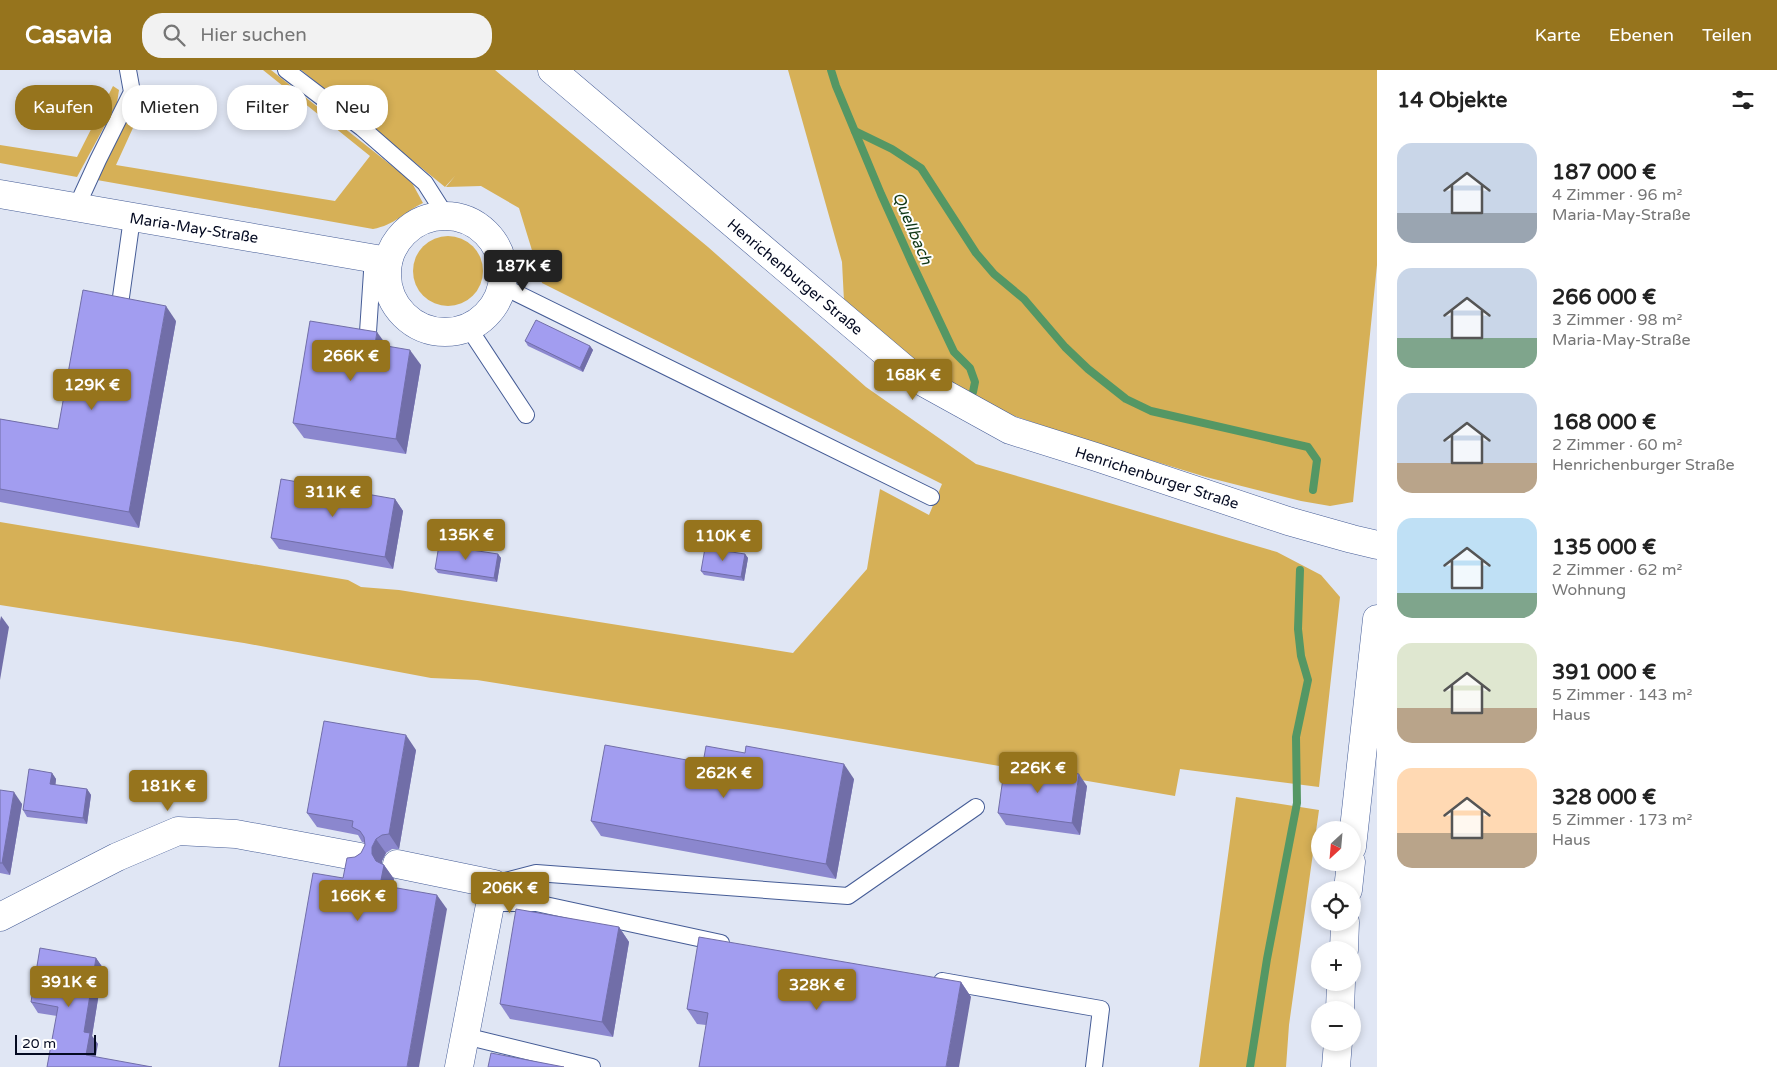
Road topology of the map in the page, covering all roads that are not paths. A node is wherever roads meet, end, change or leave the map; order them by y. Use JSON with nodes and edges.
{"nodes":[{"id":1,"x":128,"y":70,"type":"edge"},
{"id":2,"x":286,"y":70,"type":"edge"},
{"id":3,"x":552,"y":70,"type":"edge"},
{"id":4,"x":0,"y":194,"type":"edge"},
{"id":5,"x":76,"y":208,"type":"junction"},
{"id":6,"x":446,"y":216,"type":"junction"},
{"id":7,"x":132,"y":218,"type":"junction"},
{"id":8,"x":381,"y":259,"type":"junction"},
{"id":9,"x":502,"y":286,"type":"junction"},
{"id":10,"x":121,"y":297,"type":"edge"},
{"id":11,"x":468,"y":327,"type":"junction"},
{"id":12,"x":368,"y":332,"type":"edge"},
{"id":13,"x":526,"y":416,"type":"dead end"},
{"id":14,"x":930,"y":497,"type":"dead end"},
{"id":15,"x":1377,"y":545,"type":"edge"},
{"id":16,"x":1377,"y":619,"type":"edge"},
{"id":17,"x":976,"y":807,"type":"dead end"},
{"id":18,"x":1355,"y":821,"type":"edge"},
{"id":19,"x":360,"y":857,"type":"edge"},
{"id":20,"x":396,"y":864,"type":"dead end"},
{"id":21,"x":492,"y":894,"type":"junction"},
{"id":22,"x":0,"y":917,"type":"edge"},
{"id":23,"x":738,"y":946,"type":"edge"},
{"id":24,"x":924,"y":978,"type":"edge"},
{"id":25,"x":465,"y":1036,"type":"junction"},
{"id":26,"x":1337,"y":1051,"type":"edge"},
{"id":27,"x":459,"y":1067,"type":"edge"},
{"id":28,"x":592,"y":1067,"type":"edge"},
{"id":29,"x":1094,"y":1067,"type":"edge"},
{"id":30,"x":1336,"y":1067,"type":"edge"}],
"edges":[{"from":1,"to":5,"type":"lane"},
{"from":2,"to":6,"type":"lane"},
{"from":3,"to":15,"type":"street","name":"Henrichenburger Straße"},
{"from":4,"to":5,"type":"street","name":"Maria-May-Straße"},
{"from":5,"to":7,"type":"street","name":"Maria-May-Straße"},
{"from":6,"to":8,"type":"street"},
{"from":6,"to":9,"type":"street"},
{"from":7,"to":8,"type":"street","name":"Maria-May-Straße"},
{"from":7,"to":10,"type":"lane"},
{"from":8,"to":11,"type":"street"},
{"from":8,"to":12,"type":"lane"},
{"from":9,"to":11,"type":"street"},
{"from":9,"to":14,"type":"lane"},
{"from":11,"to":13,"type":"lane"},
{"from":16,"to":18,"type":"street"},
{"from":17,"to":21,"type":"lane"},
{"from":19,"to":22,"type":"street"},
{"from":20,"to":21,"type":"street"},
{"from":21,"to":23,"type":"lane"},
{"from":21,"to":25,"type":"street"},
{"from":24,"to":29,"type":"lane"},
{"from":25,"to":27,"type":"street"},
{"from":25,"to":28,"type":"lane"},
{"from":26,"to":30,"type":"street"}]}
